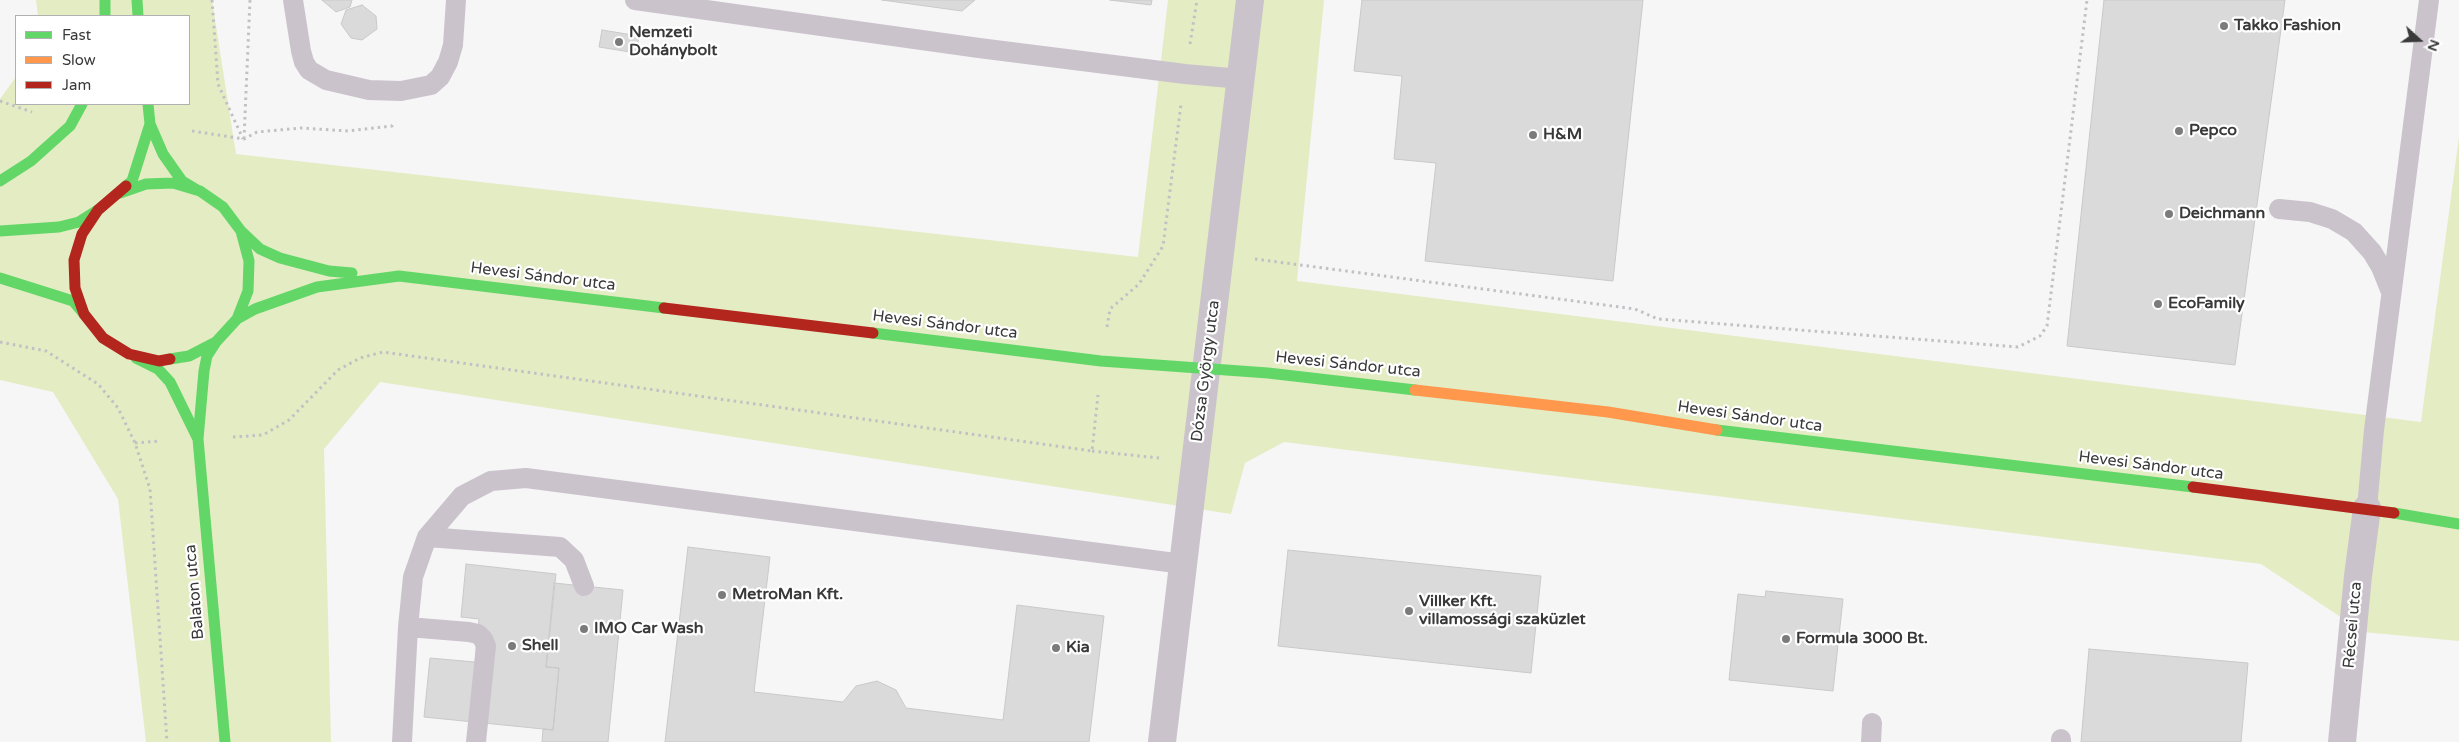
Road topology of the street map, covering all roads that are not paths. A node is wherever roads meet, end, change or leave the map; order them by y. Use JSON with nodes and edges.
{"nodes":[{"id":1,"x":105,"y":0,"type":"edge"},
{"id":2,"x":137,"y":0,"type":"edge"},
{"id":3,"x":293,"y":0,"type":"edge"},
{"id":4,"x":456,"y":0,"type":"edge"},
{"id":5,"x":634,"y":0,"type":"edge"},
{"id":6,"x":1250,"y":0,"type":"edge"},
{"id":7,"x":2429,"y":0,"type":"edge"},
{"id":8,"x":105,"y":15,"type":"edge"},
{"id":9,"x":138,"y":15,"type":"edge"},
{"id":10,"x":1241,"y":79,"type":"junction"},
{"id":11,"x":81,"y":105,"type":"edge"},
{"id":12,"x":148,"y":105,"type":"edge"},
{"id":13,"x":150,"y":124,"type":"junction"},
{"id":14,"x":0,"y":182,"type":"edge"},
{"id":15,"x":200,"y":191,"type":"junction"},
{"id":16,"x":120,"y":193,"type":"junction"},
{"id":17,"x":2279,"y":209,"type":"dead end"},
{"id":18,"x":98,"y":210,"type":"junction"},
{"id":19,"x":0,"y":231,"type":"edge"},
{"id":20,"x":241,"y":231,"type":"junction"},
{"id":21,"x":399,"y":276,"type":"junction"},
{"id":22,"x":0,"y":278,"type":"edge"},
{"id":23,"x":2392,"y":295,"type":"junction"},
{"id":24,"x":84,"y":314,"type":"junction"},
{"id":25,"x":237,"y":319,"type":"junction"},
{"id":26,"x":216,"y":342,"type":"junction"},
{"id":27,"x":129,"y":354,"type":"junction"},
{"id":28,"x":1206,"y":370,"type":"junction"},
{"id":29,"x":198,"y":439,"type":"junction"},
{"id":30,"x":2367,"y":508,"type":"junction"},
{"id":31,"x":2459,"y":524,"type":"edge"},
{"id":32,"x":427,"y":537,"type":"junction"},
{"id":33,"x":1183,"y":564,"type":"junction"},
{"id":34,"x":584,"y":586,"type":"dead end"},
{"id":35,"x":408,"y":627,"type":"junction"},
{"id":36,"x":225,"y":742,"type":"edge"},
{"id":37,"x":402,"y":742,"type":"edge"},
{"id":38,"x":476,"y":742,"type":"edge"},
{"id":39,"x":1162,"y":742,"type":"edge"},
{"id":40,"x":2342,"y":742,"type":"edge"}],
"edges":[{"from":1,"to":8,"type":"main road"},
{"from":2,"to":9,"type":"main road"},
{"from":3,"to":4,"type":"lane"},
{"from":5,"to":10,"type":"lane"},
{"from":6,"to":10,"type":"street","name":"Dózsa György utca"},
{"from":7,"to":23,"type":"lane"},
{"from":10,"to":28,"type":"street","name":"Dózsa György utca"},
{"from":11,"to":14,"type":"main road"},
{"from":12,"to":13,"type":"main road"},
{"from":13,"to":15,"type":"main road"},
{"from":13,"to":16,"type":"main road"},
{"from":15,"to":16,"type":"main road"},
{"from":15,"to":20,"type":"main road"},
{"from":16,"to":18,"type":"main road"},
{"from":17,"to":23,"type":"lane"},
{"from":18,"to":19,"type":"main road"},
{"from":18,"to":24,"type":"main road"},
{"from":20,"to":21,"type":"main road"},
{"from":20,"to":25,"type":"main road"},
{"from":21,"to":25,"type":"main road","name":"Hevesi Sándor utca"},
{"from":21,"to":28,"type":"main road","name":"Hevesi Sándor utca"},
{"from":22,"to":24,"type":"main road"},
{"from":23,"to":30,"type":"lane"},
{"from":24,"to":27,"type":"main road"},
{"from":25,"to":26,"type":"main road"},
{"from":26,"to":27,"type":"main road"},
{"from":26,"to":29,"type":"main road"},
{"from":27,"to":29,"type":"main road"},
{"from":28,"to":30,"type":"main road","name":"Hevesi Sándor utca"},
{"from":28,"to":33,"type":"street","name":"Dózsa György utca"},
{"from":29,"to":36,"type":"main road","name":"Balaton utca"},
{"from":30,"to":31,"type":"main road","name":"Hevesi Sándor utca"},
{"from":30,"to":40,"type":"street","name":"Récsei utca"},
{"from":32,"to":33,"type":"lane"},
{"from":32,"to":34,"type":"lane"},
{"from":32,"to":35,"type":"lane"},
{"from":33,"to":39,"type":"street","name":"Dózsa György utca"},
{"from":35,"to":37,"type":"lane"},
{"from":35,"to":38,"type":"lane"}]}
